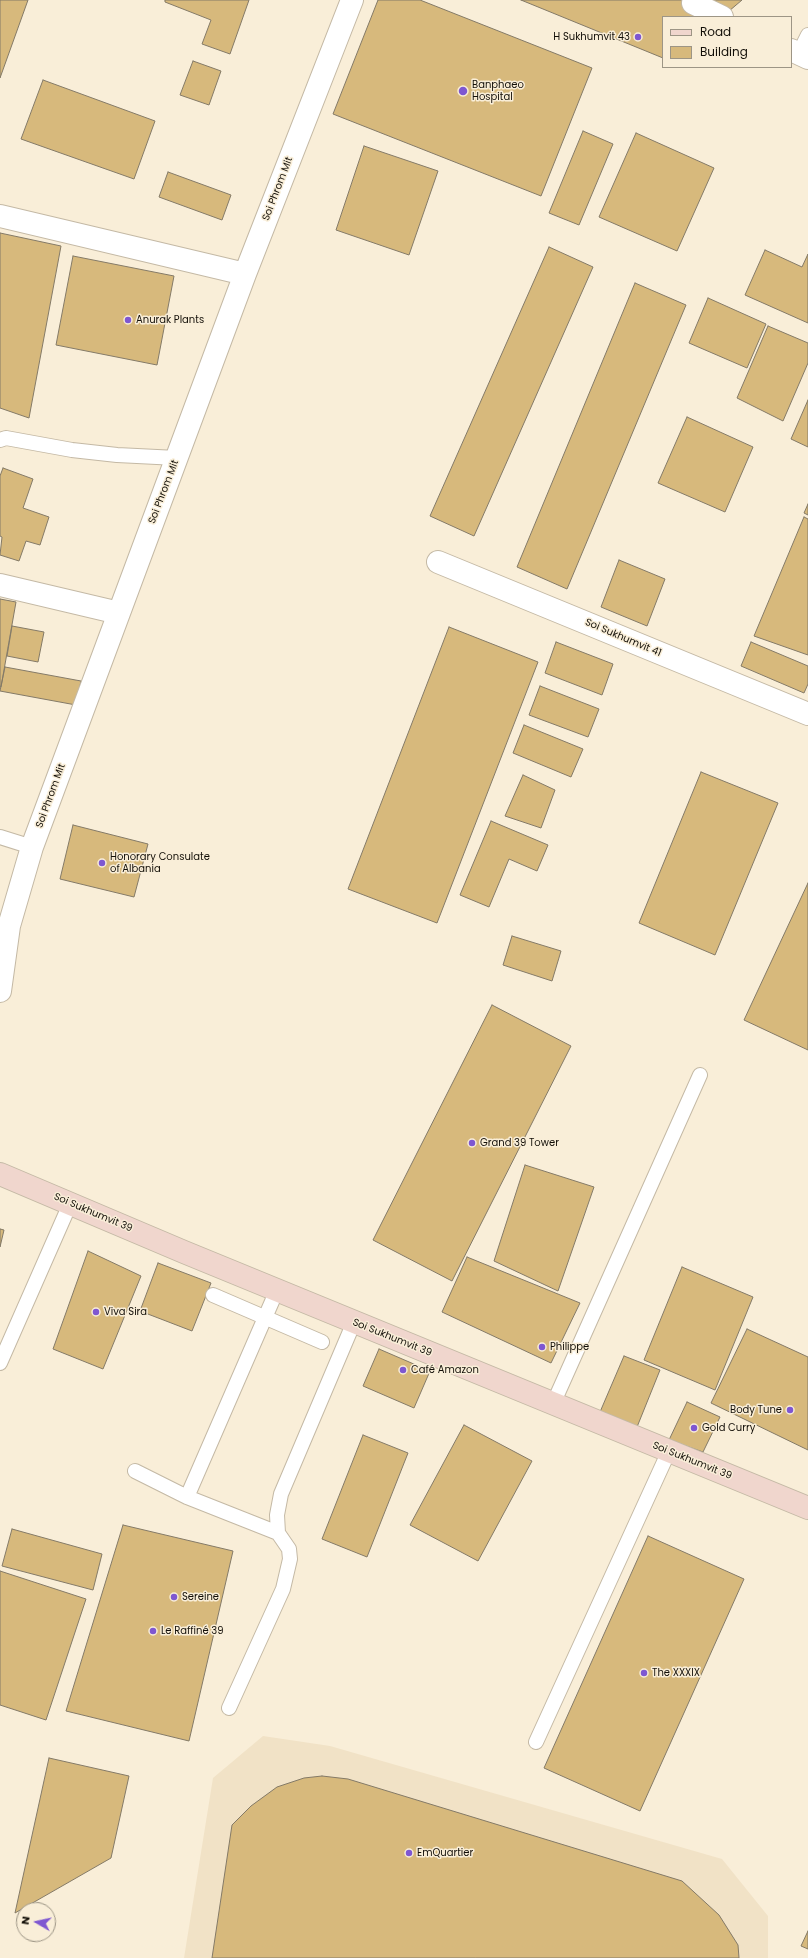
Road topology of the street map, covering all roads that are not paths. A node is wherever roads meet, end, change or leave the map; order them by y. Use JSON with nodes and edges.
{"nodes":[{"id":1,"x":352,"y":0,"type":"edge"},
{"id":2,"x":693,"y":4,"type":"dead end"},
{"id":3,"x":720,"y":16,"type":"edge"},
{"id":4,"x":0,"y":216,"type":"edge"},
{"id":5,"x":246,"y":274,"type":"junction"},
{"id":6,"x":0,"y":440,"type":"edge"},
{"id":7,"x":177,"y":458,"type":"junction"},
{"id":8,"x":438,"y":562,"type":"dead end"},
{"id":9,"x":0,"y":585,"type":"edge"},
{"id":10,"x":119,"y":613,"type":"junction"},
{"id":11,"x":808,"y":714,"type":"edge"},
{"id":12,"x":0,"y":837,"type":"edge"},
{"id":13,"x":32,"y":847,"type":"junction"},
{"id":14,"x":0,"y":991,"type":"edge"},
{"id":15,"x":700,"y":1075,"type":"dead end"},
{"id":16,"x":0,"y":1174,"type":"edge"},
{"id":17,"x":70,"y":1204,"type":"junction"},
{"id":18,"x":277,"y":1290,"type":"junction"},
{"id":19,"x":213,"y":1295,"type":"dead end"},
{"id":20,"x":264,"y":1317,"type":"junction"},
{"id":21,"x":354,"y":1322,"type":"junction"},
{"id":22,"x":322,"y":1342,"type":"dead end"},
{"id":23,"x":0,"y":1362,"type":"edge"},
{"id":24,"x":553,"y":1404,"type":"junction"},
{"id":25,"x":669,"y":1451,"type":"junction"},
{"id":26,"x":135,"y":1471,"type":"dead end"},
{"id":27,"x":187,"y":1497,"type":"junction"},
{"id":28,"x":808,"y":1508,"type":"edge"},
{"id":29,"x":278,"y":1533,"type":"junction"},
{"id":30,"x":229,"y":1708,"type":"dead end"},
{"id":31,"x":536,"y":1742,"type":"dead end"}],
"edges":[{"from":1,"to":5,"type":"street","name":"Soi Phrom Mit"},
{"from":2,"to":3,"type":"street"},
{"from":4,"to":5,"type":"street"},
{"from":5,"to":7,"type":"street","name":"Soi Phrom Mit"},
{"from":6,"to":7,"type":"lane"},
{"from":7,"to":10,"type":"street","name":"Soi Phrom Mit"},
{"from":8,"to":11,"type":"street","name":"Soi Sukhumvit 41"},
{"from":9,"to":10,"type":"street"},
{"from":10,"to":13,"type":"street","name":"Soi Phrom Mit"},
{"from":12,"to":13,"type":"lane"},
{"from":13,"to":14,"type":"street","name":"Soi Phrom Mit"},
{"from":15,"to":24,"type":"lane"},
{"from":16,"to":17,"type":"street","name":"Soi Sukhumvit 39"},
{"from":17,"to":18,"type":"street","name":"Soi Sukhumvit 39"},
{"from":17,"to":23,"type":"lane"},
{"from":18,"to":20,"type":"lane"},
{"from":18,"to":21,"type":"street","name":"Soi Sukhumvit 39"},
{"from":19,"to":20,"type":"lane"},
{"from":20,"to":22,"type":"lane"},
{"from":20,"to":27,"type":"lane"},
{"from":21,"to":24,"type":"street","name":"Soi Sukhumvit 39"},
{"from":21,"to":29,"type":"lane"},
{"from":24,"to":25,"type":"street","name":"Soi Sukhumvit 39"},
{"from":25,"to":28,"type":"street","name":"Soi Sukhumvit 39"},
{"from":25,"to":31,"type":"lane"},
{"from":26,"to":27,"type":"lane"},
{"from":27,"to":29,"type":"lane"},
{"from":29,"to":30,"type":"lane"}]}
